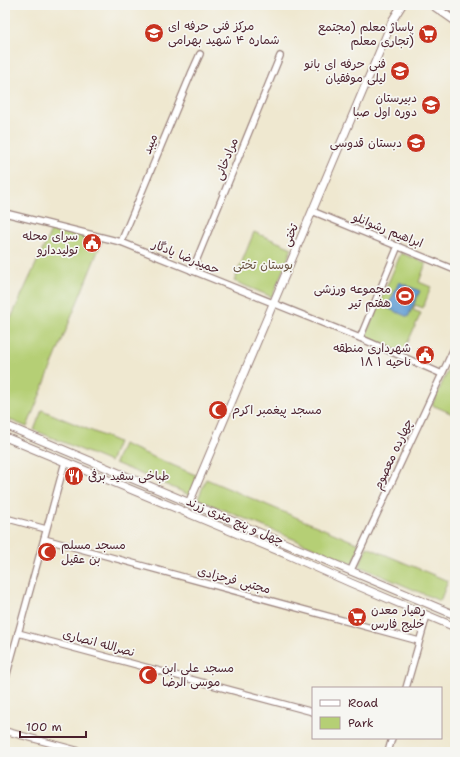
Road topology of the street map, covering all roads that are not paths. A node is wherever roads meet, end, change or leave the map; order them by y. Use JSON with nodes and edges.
{"nodes":[{"id":1,"x":400,"y":5,"type":"edge"},
{"id":2,"x":432,"y":5,"type":"edge"},
{"id":3,"x":447,"y":5,"type":"edge"},
{"id":4,"x":455,"y":10,"type":"edge"},
{"id":5,"x":455,"y":21,"type":"edge"},
{"id":6,"x":200,"y":54,"type":"dead end"},
{"id":7,"x":280,"y":56,"type":"dead end"},
{"id":8,"x":312,"y":210,"type":"junction"},
{"id":9,"x":5,"y":213,"type":"edge"},
{"id":10,"x":121,"y":242,"type":"junction"},
{"id":11,"x":398,"y":246,"type":"junction"},
{"id":12,"x":455,"y":270,"type":"edge"},
{"id":13,"x":192,"y":271,"type":"junction"},
{"id":14,"x":273,"y":303,"type":"junction"},
{"id":15,"x":360,"y":338,"type":"junction"},
{"id":16,"x":455,"y":346,"type":"edge"},
{"id":17,"x":442,"y":374,"type":"junction"},
{"id":18,"x":5,"y":425,"type":"edge"},
{"id":19,"x":5,"y":437,"type":"edge"},
{"id":20,"x":40,"y":440,"type":"junction"},
{"id":21,"x":32,"y":448,"type":"junction"},
{"id":22,"x":68,"y":452,"type":"junction"},
{"id":23,"x":65,"y":462,"type":"junction"},
{"id":24,"x":95,"y":463,"type":"junction"},
{"id":25,"x":91,"y":473,"type":"junction"},
{"id":26,"x":189,"y":502,"type":"junction"},
{"id":27,"x":5,"y":518,"type":"edge"},
{"id":28,"x":46,"y":530,"type":"junction"},
{"id":29,"x":44,"y":539,"type":"junction"},
{"id":30,"x":351,"y":570,"type":"junction"},
{"id":31,"x":455,"y":614,"type":"edge"},
{"id":32,"x":427,"y":616,"type":"junction"},
{"id":33,"x":455,"y":627,"type":"edge"},
{"id":34,"x":18,"y":633,"type":"junction"},
{"id":35,"x":419,"y":642,"type":"junction"},
{"id":36,"x":5,"y":681,"type":"edge"},
{"id":37,"x":406,"y":687,"type":"edge"},
{"id":38,"x":312,"y":712,"type":"edge"},
{"id":39,"x":5,"y":731,"type":"edge"},
{"id":40,"x":392,"y":739,"type":"edge"},
{"id":41,"x":83,"y":752,"type":"edge"},
{"id":42,"x":388,"y":752,"type":"edge"}],
"edges":[{"from":1,"to":8,"type":"main road","name":"تختی"},
{"from":2,"to":5,"type":"main road"},
{"from":3,"to":4,"type":"main road"},
{"from":6,"to":10,"type":"street","name":"میبد"},
{"from":7,"to":13,"type":"street","name":"مرادخانی"},
{"from":8,"to":11,"type":"street","name":"ابراهیم رشوانلو"},
{"from":8,"to":14,"type":"main road","name":"تختی"},
{"from":9,"to":10,"type":"street","name":"حمیدرضا یادگار"},
{"from":10,"to":13,"type":"street","name":"حمیدرضا یادگار"},
{"from":11,"to":12,"type":"street","name":"ابراهیم رشوانلو"},
{"from":11,"to":15,"type":"street"},
{"from":13,"to":14,"type":"street","name":"حمیدرضا یادگار"},
{"from":14,"to":15,"type":"street","name":"حمیدرضا یادگار"},
{"from":14,"to":26,"type":"main road","name":"تختی"},
{"from":15,"to":17,"type":"street","name":"حمیدرضا یادگار"},
{"from":16,"to":17,"type":"street","name":"چهارده معصوم"},
{"from":17,"to":30,"type":"street","name":"چهارده معصوم"},
{"from":18,"to":20,"type":"main road","name":"چهل و پنج متری زرند"},
{"from":19,"to":21,"type":"main road","name":"چهل و پنج متری زرند"},
{"from":20,"to":21,"type":"main road"},
{"from":20,"to":22,"type":"main road","name":"چهل و پنج متری زرند"},
{"from":21,"to":23,"type":"main road","name":"چهل و پنج متری زرند"},
{"from":22,"to":23,"type":"main road"},
{"from":22,"to":24,"type":"main road","name":"چهل و پنج متری زرند"},
{"from":23,"to":25,"type":"main road","name":"چهل و پنج متری زرند"},
{"from":23,"to":28,"type":"street"},
{"from":24,"to":25,"type":"main road"},
{"from":24,"to":26,"type":"main road","name":"چهل و پنج متری زرند"},
{"from":25,"to":32,"type":"main road","name":"چهل و پنج متری زرند"},
{"from":26,"to":30,"type":"main road","name":"چهل و پنج متری زرند"},
{"from":27,"to":28,"type":"street"},
{"from":28,"to":29,"type":"street"},
{"from":29,"to":34,"type":"street"},
{"from":29,"to":35,"type":"street","name":"مجتبی فرحزادی"},
{"from":30,"to":31,"type":"main road","name":"چهل و پنج متری زرند"},
{"from":32,"to":33,"type":"main road","name":"چهل و پنج متری زرند"},
{"from":32,"to":35,"type":"street"},
{"from":34,"to":36,"type":"street"},
{"from":34,"to":38,"type":"street","name":"نصرالله انصاری"},
{"from":35,"to":37,"type":"street"},
{"from":39,"to":41,"type":"street"},
{"from":40,"to":42,"type":"street"}]}
